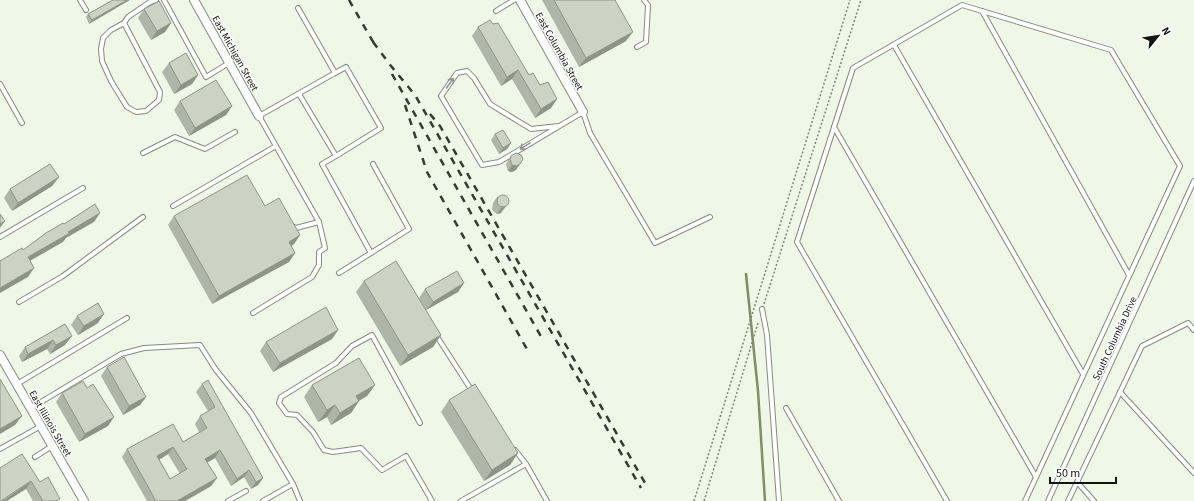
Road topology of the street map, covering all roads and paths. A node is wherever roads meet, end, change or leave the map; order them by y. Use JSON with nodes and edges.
{"nodes":[{"id":1,"x":80,"y":0,"type":"edge"},
{"id":2,"x":156,"y":0,"type":"edge"},
{"id":3,"x":164,"y":0,"type":"edge"},
{"id":4,"x":194,"y":0,"type":"edge"},
{"id":5,"x":514,"y":0,"type":"edge"},
{"id":6,"x":520,"y":0,"type":"edge"},
{"id":7,"x":644,"y":0,"type":"edge"},
{"id":8,"x":850,"y":0,"type":"edge"},
{"id":9,"x":861,"y":0,"type":"edge"},
{"id":10,"x":298,"y":8,"type":"dead end"},
{"id":11,"x":86,"y":10,"type":"dead end"},
{"id":12,"x":496,"y":11,"type":"dead end"},
{"id":13,"x":982,"y":11,"type":"junction"},
{"id":14,"x":124,"y":23,"type":"junction"},
{"id":15,"x":894,"y":44,"type":"junction"},
{"id":16,"x":637,"y":47,"type":"dead end"},
{"id":17,"x":229,"y":63,"type":"junction"},
{"id":18,"x":335,"y":73,"type":"junction"},
{"id":19,"x":0,"y":84,"type":"edge"},
{"id":20,"x":299,"y":94,"type":"junction"},
{"id":21,"x":583,"y":112,"type":"junction"},
{"id":22,"x":259,"y":116,"type":"junction"},
{"id":23,"x":22,"y":123,"type":"dead end"},
{"id":24,"x":559,"y":126,"type":"junction"},
{"id":25,"x":834,"y":126,"type":"junction"},
{"id":26,"x":235,"y":132,"type":"dead end"},
{"id":27,"x":276,"y":146,"type":"junction"},
{"id":28,"x":143,"y":153,"type":"dead end"},
{"id":29,"x":336,"y":156,"type":"junction"},
{"id":30,"x":373,"y":164,"type":"dead end"},
{"id":31,"x":1194,"y":181,"type":"edge"},
{"id":32,"x":83,"y":188,"type":"dead end"},
{"id":33,"x":173,"y":206,"type":"dead end"},
{"id":34,"x":143,"y":217,"type":"dead end"},
{"id":35,"x":710,"y":217,"type":"dead end"},
{"id":36,"x":319,"y":222,"type":"junction"},
{"id":37,"x":290,"y":225,"type":"edge"},
{"id":38,"x":0,"y":237,"type":"edge"},
{"id":39,"x":371,"y":253,"type":"junction"},
{"id":40,"x":339,"y":272,"type":"dead end"},
{"id":41,"x":1129,"y":275,"type":"junction"},
{"id":42,"x":19,"y":302,"type":"dead end"},
{"id":43,"x":762,"y":309,"type":"junction"},
{"id":44,"x":253,"y":313,"type":"dead end"},
{"id":45,"x":127,"y":318,"type":"dead end"},
{"id":46,"x":1194,"y":330,"type":"edge"},
{"id":47,"x":434,"y":332,"type":"edge"},
{"id":48,"x":0,"y":355,"type":"edge"},
{"id":49,"x":1084,"y":374,"type":"junction"},
{"id":50,"x":17,"y":385,"type":"junction"},
{"id":51,"x":1120,"y":392,"type":"junction"},
{"id":52,"x":476,"y":396,"type":"edge"},
{"id":53,"x":30,"y":408,"type":"junction"},
{"id":54,"x":786,"y":408,"type":"dead end"},
{"id":55,"x":420,"y":423,"type":"dead end"},
{"id":56,"x":40,"y":426,"type":"junction"},
{"id":57,"x":512,"y":445,"type":"edge"},
{"id":58,"x":52,"y":446,"type":"junction"},
{"id":59,"x":0,"y":449,"type":"edge"},
{"id":60,"x":35,"y":457,"type":"dead end"},
{"id":61,"x":526,"y":464,"type":"junction"},
{"id":62,"x":1194,"y":473,"type":"edge"},
{"id":63,"x":1036,"y":477,"type":"junction"},
{"id":64,"x":1077,"y":482,"type":"junction"},
{"id":65,"x":293,"y":484,"type":"junction"},
{"id":66,"x":246,"y":491,"type":"dead end"},
{"id":67,"x":84,"y":501,"type":"edge"},
{"id":68,"x":228,"y":501,"type":"edge"},
{"id":69,"x":262,"y":501,"type":"edge"},
{"id":70,"x":300,"y":501,"type":"edge"},
{"id":71,"x":432,"y":501,"type":"edge"},
{"id":72,"x":461,"y":501,"type":"edge"},
{"id":73,"x":547,"y":501,"type":"edge"},
{"id":74,"x":694,"y":501,"type":"edge"},
{"id":75,"x":704,"y":501,"type":"edge"},
{"id":76,"x":778,"y":501,"type":"edge"},
{"id":77,"x":839,"y":501,"type":"edge"},
{"id":78,"x":947,"y":501,"type":"edge"},
{"id":79,"x":1025,"y":501,"type":"edge"},
{"id":80,"x":1048,"y":501,"type":"edge"},
{"id":81,"x":1068,"y":501,"type":"edge"},
{"id":82,"x":1094,"y":501,"type":"edge"}],
"edges":[{"from":1,"to":11,"type":"lane"},
{"from":2,"to":14,"type":"lane"},
{"from":3,"to":17,"type":"lane"},
{"from":4,"to":17,"type":"street","name":"East Michigan Street"},
{"from":5,"to":12,"type":"lane"},
{"from":6,"to":21,"type":"street","name":"East Columbia Street"},
{"from":7,"to":16,"type":"lane"},
{"from":8,"to":74,"type":"path"},
{"from":9,"to":43,"type":"path"},
{"from":10,"to":18,"type":"lane"},
{"from":13,"to":15,"type":"lane"},
{"from":13,"to":41,"type":"lane"},
{"from":13,"to":41,"type":"lane"},
{"from":14,"to":14,"type":"lane"},
{"from":15,"to":25,"type":"lane"},
{"from":15,"to":49,"type":"lane"},
{"from":17,"to":22,"type":"street","name":"East Michigan Street"},
{"from":18,"to":20,"type":"lane"},
{"from":18,"to":29,"type":"lane"},
{"from":19,"to":23,"type":"lane"},
{"from":20,"to":22,"type":"lane"},
{"from":20,"to":29,"type":"lane"},
{"from":21,"to":24,"type":"lane"},
{"from":21,"to":35,"type":"lane"},
{"from":22,"to":27,"type":"lane"},
{"from":24,"to":24,"type":"lane","one_way":true},
{"from":25,"to":63,"type":"lane"},
{"from":25,"to":78,"type":"lane"},
{"from":26,"to":28,"type":"lane"},
{"from":27,"to":33,"type":"lane"},
{"from":27,"to":36,"type":"lane"},
{"from":29,"to":39,"type":"lane"},
{"from":30,"to":39,"type":"lane"},
{"from":31,"to":80,"type":"lane","name":"South Columbia Drive"},
{"from":32,"to":38,"type":"lane"},
{"from":34,"to":42,"type":"lane"},
{"from":36,"to":37,"type":"lane"},
{"from":36,"to":44,"type":"lane"},
{"from":39,"to":40,"type":"lane"},
{"from":41,"to":49,"type":"lane"},
{"from":43,"to":75,"type":"path"},
{"from":43,"to":76,"type":"lane"},
{"from":45,"to":50,"type":"lane"},
{"from":46,"to":51,"type":"lane"},
{"from":47,"to":52,"type":"lane"},
{"from":48,"to":50,"type":"street","name":"East Illinois Street"},
{"from":49,"to":63,"type":"lane"},
{"from":50,"to":53,"type":"street","name":"East Illinois Street"},
{"from":51,"to":62,"type":"lane"},
{"from":51,"to":64,"type":"lane"},
{"from":53,"to":56,"type":"street","name":"East Illinois Street"},
{"from":53,"to":65,"type":"lane"},
{"from":54,"to":77,"type":"lane"},
{"from":55,"to":71,"type":"lane"},
{"from":56,"to":58,"type":"street","name":"East Illinois Street"},
{"from":56,"to":59,"type":"lane"},
{"from":57,"to":61,"type":"lane"},
{"from":58,"to":60,"type":"lane"},
{"from":58,"to":67,"type":"street","name":"East Illinois Street"},
{"from":61,"to":72,"type":"lane"},
{"from":61,"to":73,"type":"lane"},
{"from":63,"to":79,"type":"lane"},
{"from":64,"to":81,"type":"lane"},
{"from":64,"to":82,"type":"lane"},
{"from":65,"to":69,"type":"lane"},
{"from":65,"to":70,"type":"lane"},
{"from":66,"to":68,"type":"lane"}]}
